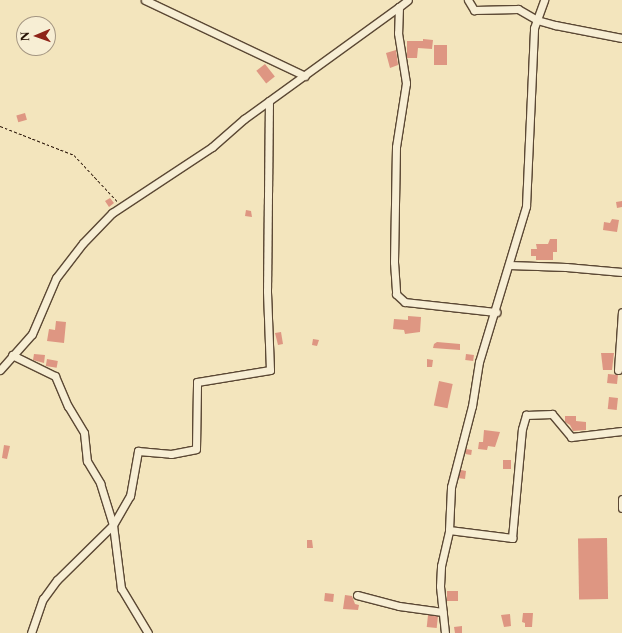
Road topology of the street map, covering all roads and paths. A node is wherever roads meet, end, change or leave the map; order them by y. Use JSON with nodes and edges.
{"nodes":[{"id":1,"x":145,"y":0,"type":"edge"},
{"id":2,"x":408,"y":0,"type":"edge"},
{"id":3,"x":468,"y":0,"type":"edge"},
{"id":4,"x":544,"y":0,"type":"edge"},
{"id":5,"x":399,"y":7,"type":"junction"},
{"id":6,"x":537,"y":20,"type":"junction"},
{"id":7,"x":622,"y":38,"type":"edge"},
{"id":8,"x":305,"y":76,"type":"junction"},
{"id":9,"x":269,"y":101,"type":"junction"},
{"id":10,"x":0,"y":126,"type":"edge"},
{"id":11,"x":122,"y":207,"type":"junction"},
{"id":12,"x":509,"y":265,"type":"junction"},
{"id":13,"x":622,"y":272,"type":"edge"},
{"id":14,"x":496,"y":312,"type":"junction"},
{"id":15,"x":622,"y":312,"type":"edge"},
{"id":16,"x":12,"y":355,"type":"junction"},
{"id":17,"x":0,"y":370,"type":"edge"},
{"id":18,"x":618,"y":370,"type":"dead end"},
{"id":19,"x":622,"y":431,"type":"edge"},
{"id":20,"x":622,"y":499,"type":"edge"},
{"id":21,"x":622,"y":508,"type":"edge"},
{"id":22,"x":113,"y":525,"type":"junction"},
{"id":23,"x":449,"y":530,"type":"junction"},
{"id":24,"x":357,"y":595,"type":"dead end"},
{"id":25,"x":443,"y":612,"type":"junction"},
{"id":26,"x":31,"y":633,"type":"edge"},
{"id":27,"x":148,"y":633,"type":"edge"},
{"id":28,"x":445,"y":633,"type":"edge"}],
"edges":[{"from":1,"to":8,"type":"street"},
{"from":2,"to":5,"type":"street"},
{"from":3,"to":6,"type":"street"},
{"from":4,"to":6,"type":"street"},
{"from":5,"to":8,"type":"street"},
{"from":5,"to":14,"type":"street"},
{"from":6,"to":7,"type":"street"},
{"from":6,"to":12,"type":"street"},
{"from":8,"to":9,"type":"street"},
{"from":9,"to":11,"type":"street"},
{"from":9,"to":22,"type":"street"},
{"from":10,"to":11,"type":"path"},
{"from":11,"to":16,"type":"street"},
{"from":12,"to":13,"type":"street"},
{"from":12,"to":14,"type":"street"},
{"from":14,"to":23,"type":"street"},
{"from":15,"to":18,"type":"street"},
{"from":16,"to":17,"type":"street"},
{"from":16,"to":22,"type":"street"},
{"from":19,"to":23,"type":"street"},
{"from":20,"to":21,"type":"street"},
{"from":22,"to":26,"type":"street"},
{"from":22,"to":27,"type":"street"},
{"from":23,"to":25,"type":"street"},
{"from":24,"to":25,"type":"street"},
{"from":25,"to":28,"type":"street"}]}
